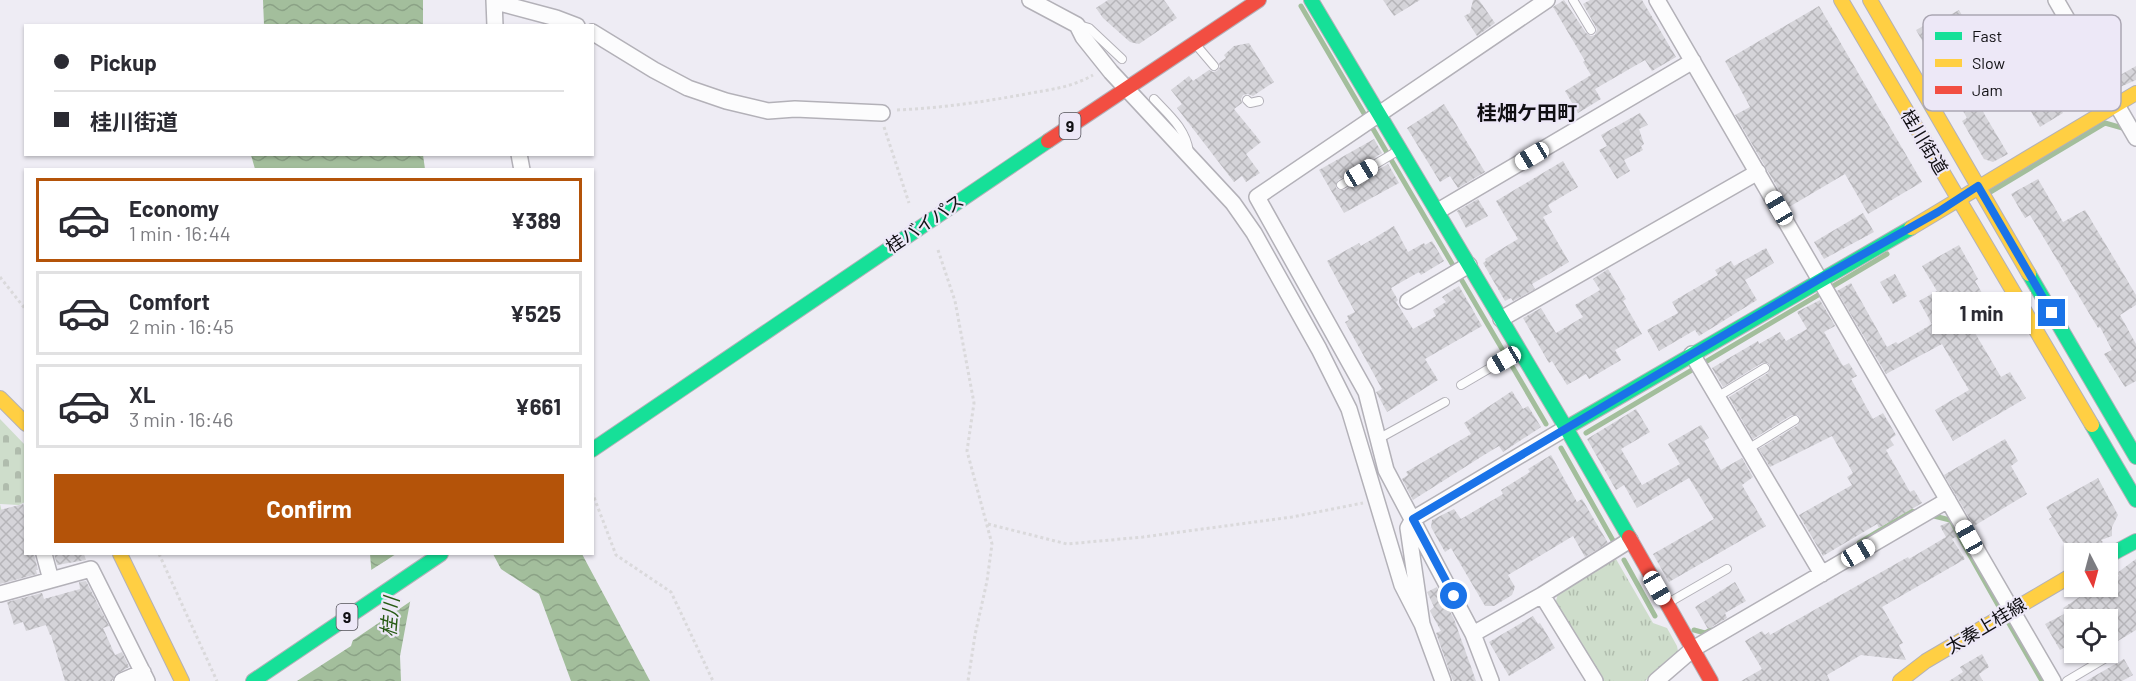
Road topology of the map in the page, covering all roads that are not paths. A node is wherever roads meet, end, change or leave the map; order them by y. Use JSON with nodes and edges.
{"nodes":[{"id":1,"x":1030,"y":0,"type":"edge"},
{"id":2,"x":1259,"y":0,"type":"edge"},
{"id":3,"x":1311,"y":0,"type":"edge"},
{"id":4,"x":1548,"y":0,"type":"edge"},
{"id":5,"x":1573,"y":0,"type":"edge"},
{"id":6,"x":1657,"y":0,"type":"edge"},
{"id":7,"x":1841,"y":0,"type":"edge"},
{"id":8,"x":1870,"y":0,"type":"edge"},
{"id":9,"x":2056,"y":0,"type":"edge"},
{"id":10,"x":495,"y":1,"type":"edge"},
{"id":11,"x":2065,"y":15,"type":"edge"},
{"id":12,"x":495,"y":24,"type":"edge"},
{"id":13,"x":570,"y":24,"type":"edge"},
{"id":14,"x":1077,"y":25,"type":"junction"},
{"id":15,"x":1591,"y":30,"type":"dead end"},
{"id":16,"x":594,"y":33,"type":"edge"},
{"id":17,"x":1194,"y":43,"type":"junction"},
{"id":18,"x":1122,"y":59,"type":"dead end"},
{"id":19,"x":1693,"y":61,"type":"junction"},
{"id":20,"x":1214,"y":66,"type":"dead end"},
{"id":21,"x":1126,"y":88,"type":"junction"},
{"id":22,"x":1923,"y":91,"type":"edge"},
{"id":23,"x":2136,"y":93,"type":"edge"},
{"id":24,"x":1154,"y":99,"type":"dead end"},
{"id":25,"x":1247,"y":100,"type":"dead end"},
{"id":26,"x":1259,"y":101,"type":"dead end"},
{"id":27,"x":2121,"y":102,"type":"edge"},
{"id":28,"x":1934,"y":111,"type":"edge"},
{"id":29,"x":2105,"y":111,"type":"edge"},
{"id":30,"x":2121,"y":111,"type":"edge"},
{"id":31,"x":1380,"y":112,"type":"junction"},
{"id":32,"x":882,"y":113,"type":"road end"},
{"id":33,"x":2136,"y":138,"type":"edge"},
{"id":34,"x":1401,"y":149,"type":"junction"},
{"id":35,"x":1190,"y":157,"type":"junction"},
{"id":36,"x":1758,"y":172,"type":"junction"},
{"id":37,"x":1341,"y":185,"type":"dead end"},
{"id":38,"x":1978,"y":186,"type":"junction"},
{"id":39,"x":1959,"y":200,"type":"junction"},
{"id":40,"x":1438,"y":211,"type":"junction"},
{"id":41,"x":1460,"y":270,"type":"junction"},
{"id":42,"x":1821,"y":278,"type":"junction"},
{"id":43,"x":1408,"y":301,"type":"dead end"},
{"id":44,"x":1502,"y":319,"type":"junction"},
{"id":45,"x":1692,"y":354,"type":"junction"},
{"id":46,"x":1511,"y":356,"type":"junction"},
{"id":47,"x":1765,"y":368,"type":"dead end"},
{"id":48,"x":1461,"y":385,"type":"dead end"},
{"id":49,"x":1717,"y":397,"type":"junction"},
{"id":50,"x":0,"y":398,"type":"edge"},
{"id":51,"x":1445,"y":402,"type":"dead end"},
{"id":52,"x":1795,"y":420,"type":"dead end"},
{"id":53,"x":24,"y":422,"type":"edge"},
{"id":54,"x":1566,"y":428,"type":"junction"},
{"id":55,"x":1378,"y":439,"type":"junction"},
{"id":56,"x":594,"y":449,"type":"edge"},
{"id":57,"x":1748,"y":449,"type":"junction"},
{"id":58,"x":2136,"y":457,"type":"edge"},
{"id":59,"x":1948,"y":500,"type":"junction"},
{"id":60,"x":2136,"y":500,"type":"edge"},
{"id":61,"x":1413,"y":519,"type":"junction"},
{"id":62,"x":1630,"y":540,"type":"junction"},
{"id":63,"x":2136,"y":541,"type":"edge"},
{"id":64,"x":2118,"y":551,"type":"edge"},
{"id":65,"x":44,"y":555,"type":"edge"},
{"id":66,"x":120,"y":555,"type":"edge"},
{"id":67,"x":440,"y":555,"type":"edge"},
{"id":68,"x":1727,"y":569,"type":"dead end"},
{"id":69,"x":1822,"y":574,"type":"junction"},
{"id":70,"x":51,"y":580,"type":"junction"},
{"id":71,"x":2064,"y":580,"type":"edge"},
{"id":72,"x":0,"y":594,"type":"edge"},
{"id":73,"x":1542,"y":595,"type":"junction"},
{"id":74,"x":1667,"y":604,"type":"junction"},
{"id":75,"x":2010,"y":610,"type":"junction"},
{"id":76,"x":1422,"y":624,"type":"junction"},
{"id":77,"x":1473,"y":634,"type":"junction"},
{"id":78,"x":1693,"y":649,"type":"junction"},
{"id":79,"x":2097,"y":663,"type":"edge"},
{"id":80,"x":145,"y":676,"type":"edge"},
{"id":81,"x":123,"y":681,"type":"edge"},
{"id":82,"x":182,"y":681,"type":"edge"},
{"id":83,"x":253,"y":681,"type":"edge"},
{"id":84,"x":1443,"y":681,"type":"edge"},
{"id":85,"x":1491,"y":681,"type":"edge"},
{"id":86,"x":1595,"y":681,"type":"edge"},
{"id":87,"x":1656,"y":681,"type":"edge"},
{"id":88,"x":1711,"y":681,"type":"edge"},
{"id":89,"x":1900,"y":681,"type":"edge"},
{"id":90,"x":2053,"y":681,"type":"edge"},
{"id":91,"x":2067,"y":681,"type":"edge"}],
"edges":[{"from":1,"to":14,"type":"street"},
{"from":2,"to":17,"type":"main road","name":"桂バイパス","number":"9"},
{"from":3,"to":31,"type":"main road"},
{"from":4,"to":31,"type":"street"},
{"from":5,"to":15,"type":"lane"},
{"from":6,"to":19,"type":"street"},
{"from":7,"to":39,"type":"main road","name":"桂川街道"},
{"from":8,"to":22,"type":"main road","name":"桂川街道"},
{"from":9,"to":11,"type":"street"},
{"from":10,"to":12,"type":"street"},
{"from":10,"to":13,"type":"street"},
{"from":14,"to":18,"type":"lane"},
{"from":14,"to":21,"type":"street"},
{"from":16,"to":32,"type":"street"},
{"from":17,"to":20,"type":"lane"},
{"from":17,"to":21,"type":"main road","name":"桂バイパス","number":"9"},
{"from":19,"to":36,"type":"street"},
{"from":19,"to":40,"type":"street"},
{"from":21,"to":35,"type":"street"},
{"from":21,"to":56,"type":"main road","name":"桂バイパス","number":"9"},
{"from":23,"to":27,"type":"main road"},
{"from":24,"to":35,"type":"lane"},
{"from":25,"to":26,"type":"lane"},
{"from":28,"to":38,"type":"main road","name":"桂川街道"},
{"from":29,"to":38,"type":"main road"},
{"from":30,"to":33,"type":"street"},
{"from":31,"to":34,"type":"main road"},
{"from":31,"to":55,"type":"street"},
{"from":34,"to":37,"type":"lane"},
{"from":34,"to":40,"type":"main road"},
{"from":35,"to":76,"type":"street"},
{"from":36,"to":42,"type":"street"},
{"from":36,"to":44,"type":"street"},
{"from":38,"to":39,"type":"main road"},
{"from":38,"to":58,"type":"main road","name":"桂川街道"},
{"from":39,"to":42,"type":"main road"},
{"from":39,"to":60,"type":"main road","name":"桂川街道"},
{"from":40,"to":41,"type":"main road"},
{"from":41,"to":43,"type":"street"},
{"from":41,"to":44,"type":"main road"},
{"from":42,"to":45,"type":"main road"},
{"from":42,"to":59,"type":"street"},
{"from":44,"to":46,"type":"main road"},
{"from":45,"to":49,"type":"street"},
{"from":45,"to":54,"type":"main road"},
{"from":46,"to":48,"type":"lane"},
{"from":46,"to":54,"type":"main road"},
{"from":47,"to":49,"type":"lane"},
{"from":49,"to":57,"type":"street"},
{"from":50,"to":53,"type":"main road"},
{"from":51,"to":55,"type":"lane"},
{"from":52,"to":57,"type":"lane"},
{"from":54,"to":61,"type":"street"},
{"from":54,"to":62,"type":"main road"},
{"from":55,"to":61,"type":"street"},
{"from":57,"to":69,"type":"street"},
{"from":59,"to":69,"type":"street"},
{"from":59,"to":75,"type":"street"},
{"from":61,"to":76,"type":"street"},
{"from":61,"to":77,"type":"street"},
{"from":62,"to":73,"type":"street"},
{"from":62,"to":74,"type":"main road"},
{"from":63,"to":64,"type":"main road"},
{"from":65,"to":70,"type":"street"},
{"from":66,"to":82,"type":"main road"},
{"from":67,"to":83,"type":"main road","number":"9"},
{"from":68,"to":74,"type":"lane"},
{"from":69,"to":78,"type":"street"},
{"from":70,"to":72,"type":"street"},
{"from":70,"to":80,"type":"street"},
{"from":71,"to":75,"type":"main road","name":"太秦上桂線"},
{"from":73,"to":77,"type":"street"},
{"from":73,"to":86,"type":"street"},
{"from":74,"to":78,"type":"main road"},
{"from":75,"to":89,"type":"main road","name":"太秦上桂線"},
{"from":75,"to":90,"type":"street"},
{"from":76,"to":84,"type":"street"},
{"from":77,"to":85,"type":"street"},
{"from":78,"to":87,"type":"street"},
{"from":78,"to":88,"type":"main road"},
{"from":79,"to":91,"type":"lane"},
{"from":80,"to":81,"type":"street"}]}
